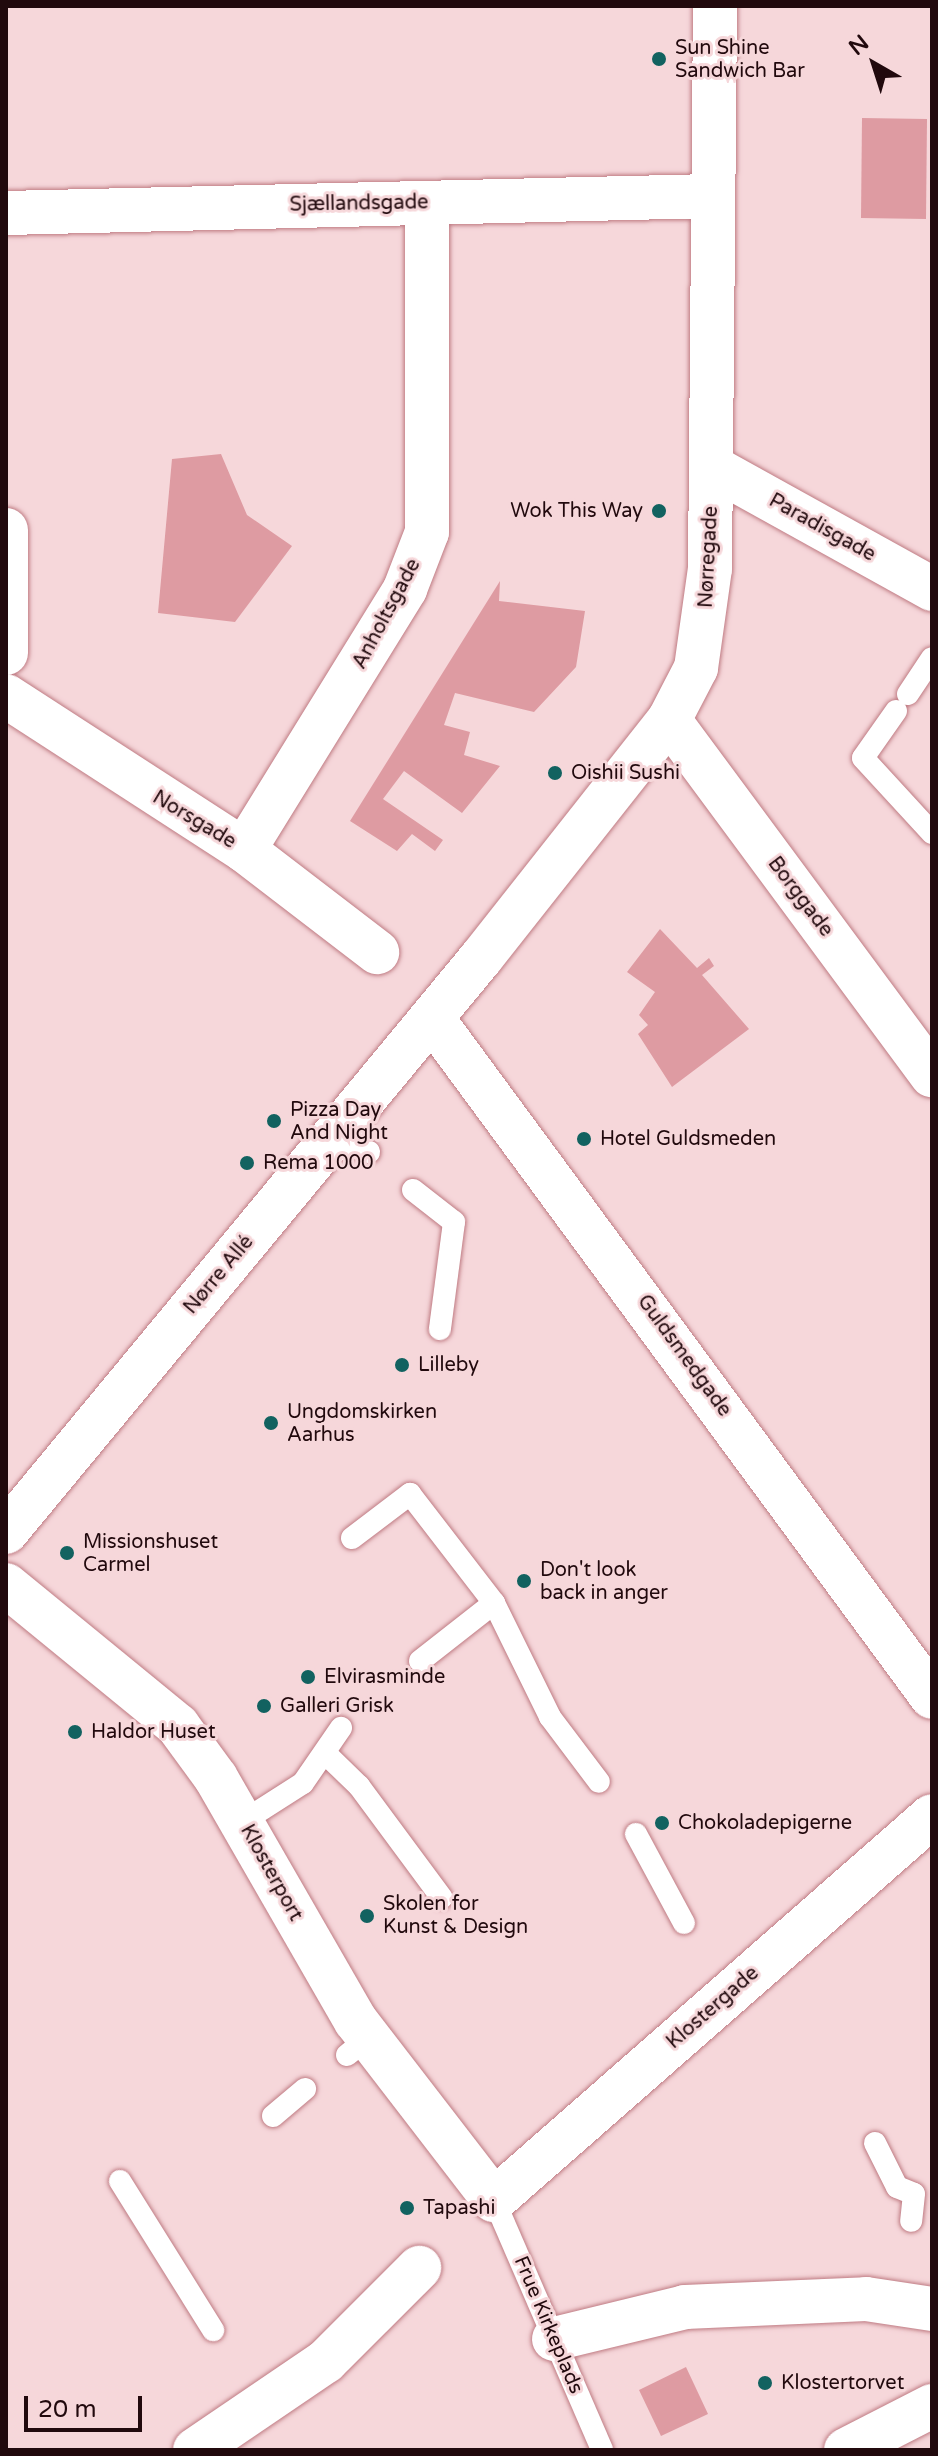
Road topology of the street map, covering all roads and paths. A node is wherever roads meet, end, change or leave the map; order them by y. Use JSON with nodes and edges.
{"nodes":[{"id":1,"x":715,"y":6,"type":"edge"},
{"id":2,"x":713,"y":196,"type":"junction"},
{"id":3,"x":427,"y":203,"type":"junction"},
{"id":4,"x":6,"y":213,"type":"edge"},
{"id":5,"x":712,"y":467,"type":"junction"},
{"id":6,"x":6,"y":530,"type":"edge"},
{"id":7,"x":932,"y":589,"type":"edge"},
{"id":8,"x":6,"y":653,"type":"edge"},
{"id":9,"x":932,"y":658,"type":"edge"},
{"id":10,"x":6,"y":696,"type":"edge"},
{"id":11,"x":669,"y":720,"type":"junction"},
{"id":12,"x":932,"y":833,"type":"edge"},
{"id":13,"x":244,"y":850,"type":"junction"},
{"id":14,"x":377,"y":952,"type":"dead end"},
{"id":15,"x":432,"y":1018,"type":"junction"},
{"id":16,"x":932,"y":1075,"type":"edge"},
{"id":17,"x":413,"y":1190,"type":"dead end"},
{"id":18,"x":440,"y":1329,"type":"dead end"},
{"id":19,"x":6,"y":1532,"type":"edge"},
{"id":20,"x":352,"y":1538,"type":"dead end"},
{"id":21,"x":6,"y":1585,"type":"edge"},
{"id":22,"x":494,"y":1603,"type":"junction"},
{"id":23,"x":420,"y":1661,"type":"dead end"},
{"id":24,"x":932,"y":1697,"type":"edge"},
{"id":25,"x":341,"y":1728,"type":"dead end"},
{"id":26,"x":327,"y":1755,"type":"junction"},
{"id":27,"x":599,"y":1782,"type":"dead end"},
{"id":28,"x":932,"y":1816,"type":"edge"},
{"id":29,"x":242,"y":1822,"type":"junction"},
{"id":30,"x":636,"y":1834,"type":"dead end"},
{"id":31,"x":442,"y":1898,"type":"dead end"},
{"id":32,"x":684,"y":1923,"type":"dead end"},
{"id":33,"x":305,"y":2089,"type":"dead end"},
{"id":34,"x":273,"y":2116,"type":"dead end"},
{"id":35,"x":875,"y":2143,"type":"dead end"},
{"id":36,"x":120,"y":2181,"type":"dead end"},
{"id":37,"x":494,"y":2200,"type":"junction"},
{"id":38,"x":911,"y":2221,"type":"dead end"},
{"id":39,"x":419,"y":2268,"type":"dead end"},
{"id":40,"x":925,"y":2303,"type":"edge"},
{"id":41,"x":213,"y":2330,"type":"dead end"},
{"id":42,"x":554,"y":2339,"type":"junction"},
{"id":43,"x":932,"y":2406,"type":"edge"},
{"id":44,"x":195,"y":2450,"type":"edge"},
{"id":45,"x":602,"y":2450,"type":"edge"},
{"id":46,"x":846,"y":2450,"type":"edge"}],
"edges":[{"from":1,"to":2,"type":"street","name":"Nørregade"},
{"from":2,"to":3,"type":"street","name":"Sjællandsgade"},
{"from":2,"to":5,"type":"street","name":"Nørregade"},
{"from":3,"to":4,"type":"street","name":"Sjællandsgade"},
{"from":3,"to":13,"type":"street","name":"Anholtsgade"},
{"from":5,"to":7,"type":"street","name":"Paradisgade"},
{"from":5,"to":11,"type":"street","name":"Nørregade"},
{"from":6,"to":8,"type":"street"},
{"from":9,"to":12,"type":"lane"},
{"from":10,"to":13,"type":"street","name":"Norsgade"},
{"from":11,"to":15,"type":"street","name":"Nørregade"},
{"from":11,"to":16,"type":"street","name":"Borggade"},
{"from":13,"to":14,"type":"street","name":"Norsgade"},
{"from":15,"to":19,"type":"street","name":"Nørre Allé"},
{"from":15,"to":24,"type":"street","name":"Guldsmedgade"},
{"from":17,"to":18,"type":"lane"},
{"from":20,"to":22,"type":"lane"},
{"from":21,"to":29,"type":"street","name":"Klosterport"},
{"from":22,"to":23,"type":"lane"},
{"from":22,"to":27,"type":"lane"},
{"from":25,"to":26,"type":"lane"},
{"from":26,"to":29,"type":"lane"},
{"from":26,"to":31,"type":"lane"},
{"from":28,"to":37,"type":"street","name":"Klostergade"},
{"from":29,"to":37,"type":"street","name":"Klosterport"},
{"from":30,"to":32,"type":"lane"},
{"from":33,"to":34,"type":"lane"},
{"from":35,"to":38,"type":"lane"},
{"from":36,"to":41,"type":"lane"},
{"from":37,"to":42,"type":"lane","name":"Frue Kirkeplads"},
{"from":39,"to":44,"type":"street"},
{"from":40,"to":42,"type":"street"},
{"from":42,"to":45,"type":"lane","name":"Frue Kirkeplads"},
{"from":43,"to":46,"type":"street"}]}
